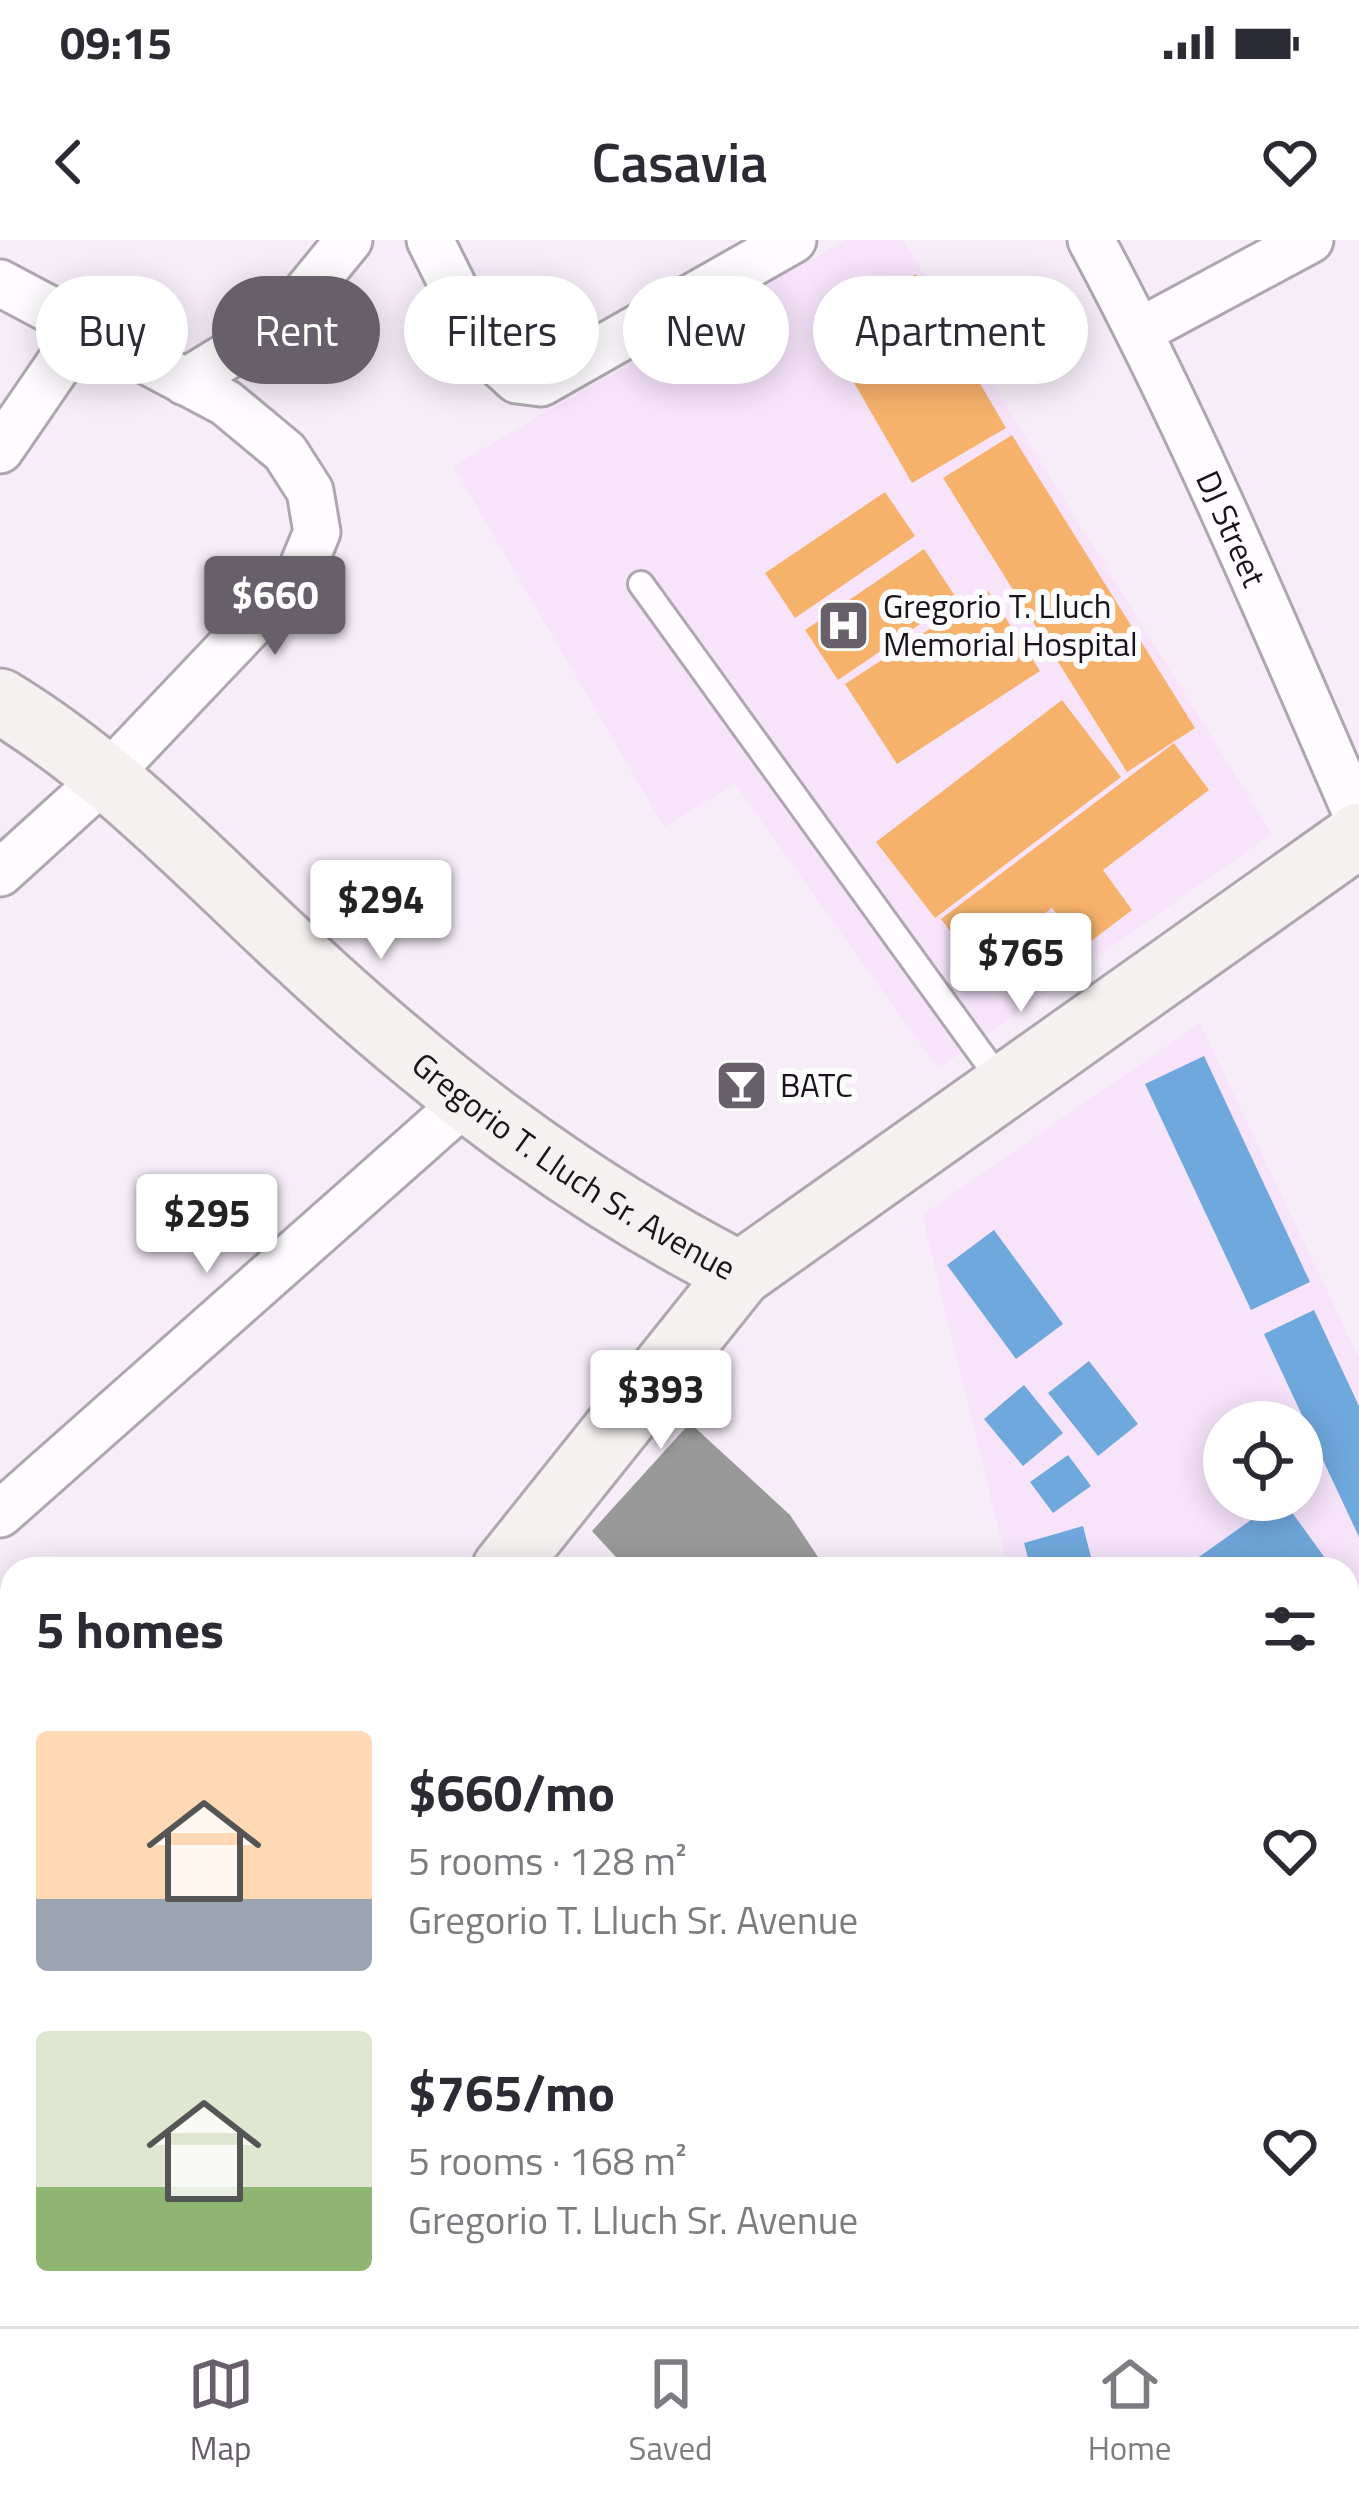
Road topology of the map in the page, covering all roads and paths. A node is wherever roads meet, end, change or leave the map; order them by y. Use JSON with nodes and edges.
{"nodes":[{"id":1,"x":349,"y":240,"type":"edge"},
{"id":2,"x":430,"y":240,"type":"edge"},
{"id":3,"x":793,"y":240,"type":"edge"},
{"id":4,"x":1091,"y":240,"type":"edge"},
{"id":5,"x":1310,"y":240,"type":"edge"},
{"id":6,"x":0,"y":283,"type":"edge"},
{"id":7,"x":36,"y":303,"type":"edge"},
{"id":8,"x":1140,"y":331,"type":"junction"},
{"id":9,"x":188,"y":380,"type":"edge"},
{"id":10,"x":46,"y":384,"type":"edge"},
{"id":11,"x":188,"y":384,"type":"edge"},
{"id":12,"x":0,"y":451,"type":"edge"},
{"id":13,"x":641,"y":584,"type":"dead end"},
{"id":14,"x":0,"y":701,"type":"edge"},
{"id":15,"x":106,"y":777,"type":"junction"},
{"id":16,"x":1359,"y":820,"type":"edge"},
{"id":17,"x":1359,"y":835,"type":"edge"},
{"id":18,"x":0,"y":873,"type":"edge"},
{"id":19,"x":1004,"y":1087,"type":"junction"},
{"id":20,"x":465,"y":1102,"type":"junction"},
{"id":21,"x":740,"y":1274,"type":"junction"},
{"id":22,"x":0,"y":1514,"type":"edge"},
{"id":23,"x":514,"y":1557,"type":"edge"}],
"edges":[{"from":1,"to":9,"type":"street"},
{"from":2,"to":3,"type":"street"},
{"from":4,"to":8,"type":"street","name":"DJ Street"},
{"from":5,"to":8,"type":"street"},
{"from":6,"to":7,"type":"street"},
{"from":8,"to":16,"type":"street","name":"DJ Street"},
{"from":10,"to":12,"type":"street"},
{"from":11,"to":15,"type":"street"},
{"from":13,"to":19,"type":"lane"},
{"from":14,"to":15,"type":"main road","name":"Gregorio T. Lluch Sr. Avenue"},
{"from":15,"to":18,"type":"street"},
{"from":15,"to":20,"type":"main road","name":"Gregorio T. Lluch Sr. Avenue"},
{"from":17,"to":19,"type":"main road","name":"Gregorio T. Lluch Sr. Avenue"},
{"from":19,"to":21,"type":"main road","name":"Gregorio T. Lluch Sr. Avenue"},
{"from":20,"to":21,"type":"main road","name":"Gregorio T. Lluch Sr. Avenue"},
{"from":20,"to":22,"type":"street"},
{"from":21,"to":23,"type":"main road"}]}
